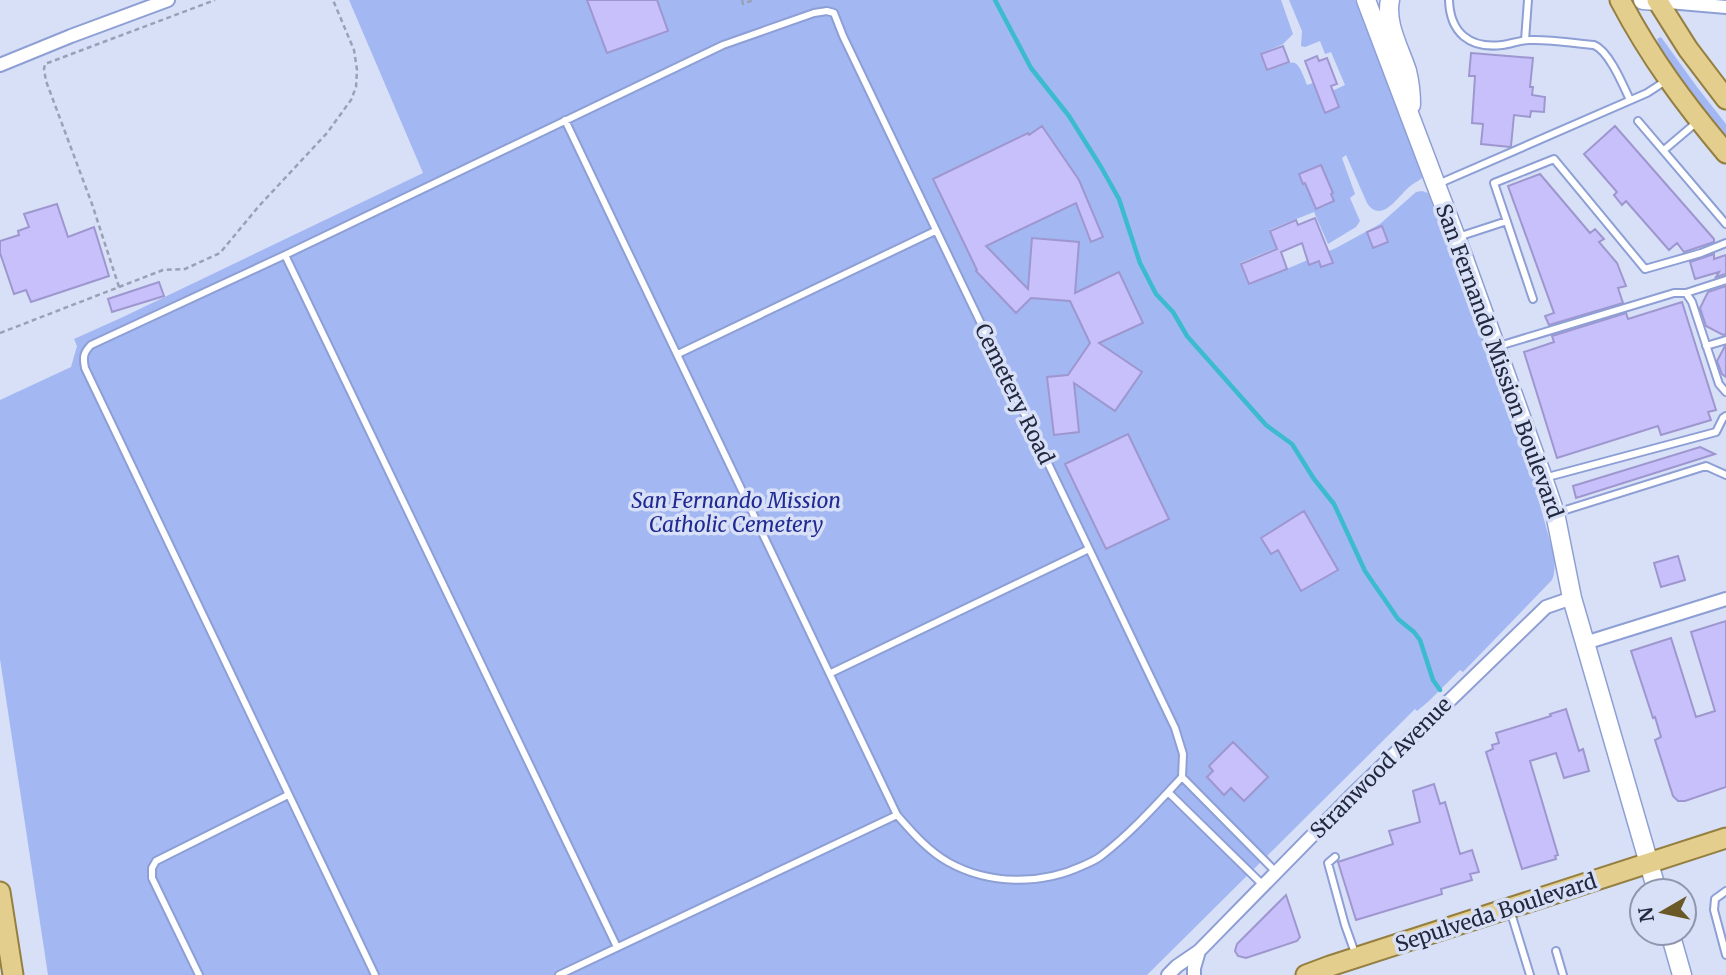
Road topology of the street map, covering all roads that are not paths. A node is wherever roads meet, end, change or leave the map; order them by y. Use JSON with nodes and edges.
{"nodes":[{"id":1,"x":168,"y":0,"type":"edge"},
{"id":2,"x":1366,"y":0,"type":"edge"},
{"id":3,"x":1390,"y":0,"type":"edge"},
{"id":4,"x":1449,"y":0,"type":"edge"},
{"id":5,"x":1528,"y":0,"type":"edge"},
{"id":6,"x":1620,"y":0,"type":"edge"},
{"id":7,"x":1652,"y":0,"type":"edge"},
{"id":8,"x":1726,"y":8,"type":"edge"},
{"id":9,"x":1525,"y":40,"type":"junction"},
{"id":10,"x":0,"y":65,"type":"edge"},
{"id":11,"x":1668,"y":80,"type":"junction"},
{"id":12,"x":1726,"y":99,"type":"edge"},
{"id":13,"x":1630,"y":100,"type":"junction"},
{"id":14,"x":565,"y":120,"type":"junction"},
{"id":15,"x":1411,"y":120,"type":"junction"},
{"id":16,"x":1638,"y":121,"type":"dead end"},
{"id":17,"x":1699,"y":121,"type":"junction"},
{"id":18,"x":1664,"y":150,"type":"junction"},
{"id":19,"x":1726,"y":153,"type":"edge"},
{"id":20,"x":1436,"y":185,"type":"junction"},
{"id":21,"x":1507,"y":221,"type":"junction"},
{"id":22,"x":1726,"y":223,"type":"edge"},
{"id":23,"x":935,"y":230,"type":"junction"},
{"id":24,"x":1456,"y":238,"type":"junction"},
{"id":25,"x":1726,"y":243,"type":"edge"},
{"id":26,"x":285,"y":256,"type":"junction"},
{"id":27,"x":1726,"y":280,"type":"edge"},
{"id":28,"x":1686,"y":293,"type":"junction"},
{"id":29,"x":1533,"y":299,"type":"dead end"},
{"id":30,"x":1726,"y":340,"type":"edge"},
{"id":31,"x":1706,"y":346,"type":"junction"},
{"id":32,"x":1496,"y":347,"type":"junction"},
{"id":33,"x":678,"y":354,"type":"junction"},
{"id":34,"x":1726,"y":392,"type":"edge"},
{"id":35,"x":1726,"y":416,"type":"edge"},
{"id":36,"x":1726,"y":475,"type":"edge"},
{"id":37,"x":1543,"y":478,"type":"junction"},
{"id":38,"x":1555,"y":513,"type":"junction"},
{"id":39,"x":1089,"y":549,"type":"junction"},
{"id":40,"x":1572,"y":598,"type":"junction"},
{"id":41,"x":1726,"y":599,"type":"edge"},
{"id":42,"x":1585,"y":643,"type":"junction"},
{"id":43,"x":831,"y":673,"type":"junction"},
{"id":44,"x":1182,"y":777,"type":"junction"},
{"id":45,"x":1168,"y":792,"type":"junction"},
{"id":46,"x":288,"y":794,"type":"junction"},
{"id":47,"x":897,"y":815,"type":"junction"},
{"id":48,"x":1726,"y":838,"type":"edge"},
{"id":49,"x":1335,"y":857,"type":"dead end"},
{"id":50,"x":1649,"y":863,"type":"junction"},
{"id":51,"x":1277,"y":873,"type":"junction"},
{"id":52,"x":1653,"y":877,"type":"edge"},
{"id":53,"x":1264,"y":886,"type":"junction"},
{"id":54,"x":1726,"y":891,"type":"edge"},
{"id":55,"x":0,"y":892,"type":"edge"},
{"id":56,"x":1509,"y":908,"type":"junction"},
{"id":57,"x":617,"y":947,"type":"junction"},
{"id":58,"x":1674,"y":947,"type":"edge"},
{"id":59,"x":1199,"y":951,"type":"junction"},
{"id":60,"x":1556,"y":951,"type":"dead end"},
{"id":61,"x":1726,"y":955,"type":"edge"},
{"id":62,"x":1357,"y":958,"type":"junction"},
{"id":63,"x":1312,"y":974,"type":"edge"},
{"id":64,"x":13,"y":975,"type":"edge"},
{"id":65,"x":199,"y":975,"type":"edge"},
{"id":66,"x":375,"y":975,"type":"edge"},
{"id":67,"x":559,"y":975,"type":"edge"},
{"id":68,"x":1168,"y":975,"type":"edge"},
{"id":69,"x":1194,"y":975,"type":"edge"},
{"id":70,"x":1530,"y":975,"type":"edge"},
{"id":71,"x":1563,"y":975,"type":"edge"},
{"id":72,"x":1682,"y":975,"type":"edge"}],
"edges":[{"from":1,"to":10,"type":"street"},
{"from":2,"to":15,"type":"main road","name":"San Fernando Mission Boulevard"},
{"from":3,"to":15,"type":"main road"},
{"from":4,"to":9,"type":"lane"},
{"from":5,"to":9,"type":"lane"},
{"from":6,"to":11,"type":"main road"},
{"from":7,"to":8,"type":"street"},
{"from":7,"to":12,"type":"main road"},
{"from":9,"to":13,"type":"lane"},
{"from":11,"to":13,"type":"lane"},
{"from":11,"to":17,"type":"main road"},
{"from":13,"to":20,"type":"lane"},
{"from":14,"to":23,"type":"lane","name":"Cemetery Road"},
{"from":14,"to":26,"type":"lane"},
{"from":14,"to":33,"type":"lane"},
{"from":15,"to":20,"type":"main road","name":"San Fernando Mission Boulevard"},
{"from":16,"to":18,"type":"lane"},
{"from":17,"to":18,"type":"lane"},
{"from":17,"to":19,"type":"main road"},
{"from":18,"to":22,"type":"lane"},
{"from":20,"to":24,"type":"main road","name":"San Fernando Mission Boulevard"},
{"from":21,"to":24,"type":"lane"},
{"from":21,"to":25,"type":"lane"},
{"from":21,"to":29,"type":"lane"},
{"from":23,"to":33,"type":"lane"},
{"from":23,"to":39,"type":"lane","name":"Cemetery Road"},
{"from":24,"to":32,"type":"main road","name":"San Fernando Mission Boulevard"},
{"from":26,"to":46,"type":"lane"},
{"from":26,"to":57,"type":"lane"},
{"from":27,"to":28,"type":"lane"},
{"from":28,"to":31,"type":"lane"},
{"from":28,"to":32,"type":"lane"},
{"from":30,"to":31,"type":"lane"},
{"from":31,"to":34,"type":"lane"},
{"from":32,"to":37,"type":"main road","name":"San Fernando Mission Boulevard"},
{"from":33,"to":43,"type":"lane"},
{"from":35,"to":37,"type":"lane"},
{"from":36,"to":38,"type":"lane"},
{"from":37,"to":38,"type":"main road","name":"San Fernando Mission Boulevard"},
{"from":38,"to":40,"type":"main road","name":"San Fernando Mission Boulevard"},
{"from":39,"to":43,"type":"lane"},
{"from":39,"to":44,"type":"lane","name":"Cemetery Road"},
{"from":40,"to":42,"type":"main road","name":"San Fernando Mission Boulevard"},
{"from":40,"to":51,"type":"street","name":"Stranwood Avenue"},
{"from":41,"to":42,"type":"street"},
{"from":42,"to":50,"type":"main road","name":"San Fernando Mission Boulevard"},
{"from":43,"to":47,"type":"lane"},
{"from":44,"to":45,"type":"lane"},
{"from":44,"to":51,"type":"lane"},
{"from":45,"to":47,"type":"lane"},
{"from":45,"to":53,"type":"lane"},
{"from":46,"to":65,"type":"lane"},
{"from":46,"to":66,"type":"lane"},
{"from":47,"to":57,"type":"lane"},
{"from":48,"to":50,"type":"main road","name":"Sepulveda Boulevard"},
{"from":49,"to":62,"type":"lane"},
{"from":50,"to":52,"type":"main road","name":"San Fernando Mission Boulevard"},
{"from":50,"to":56,"type":"main road","name":"Sepulveda Boulevard"},
{"from":51,"to":53,"type":"street","name":"Stranwood Avenue"},
{"from":53,"to":59,"type":"street","name":"Stranwood Avenue"},
{"from":54,"to":61,"type":"lane"},
{"from":55,"to":64,"type":"main road"},
{"from":56,"to":62,"type":"main road","name":"Sepulveda Boulevard"},
{"from":56,"to":70,"type":"lane"},
{"from":57,"to":67,"type":"lane"},
{"from":58,"to":72,"type":"main road"},
{"from":59,"to":68,"type":"street","name":"Stranwood Avenue"},
{"from":59,"to":69,"type":"street"},
{"from":60,"to":71,"type":"lane"},
{"from":62,"to":63,"type":"main road","name":"Sepulveda Boulevard"}]}
